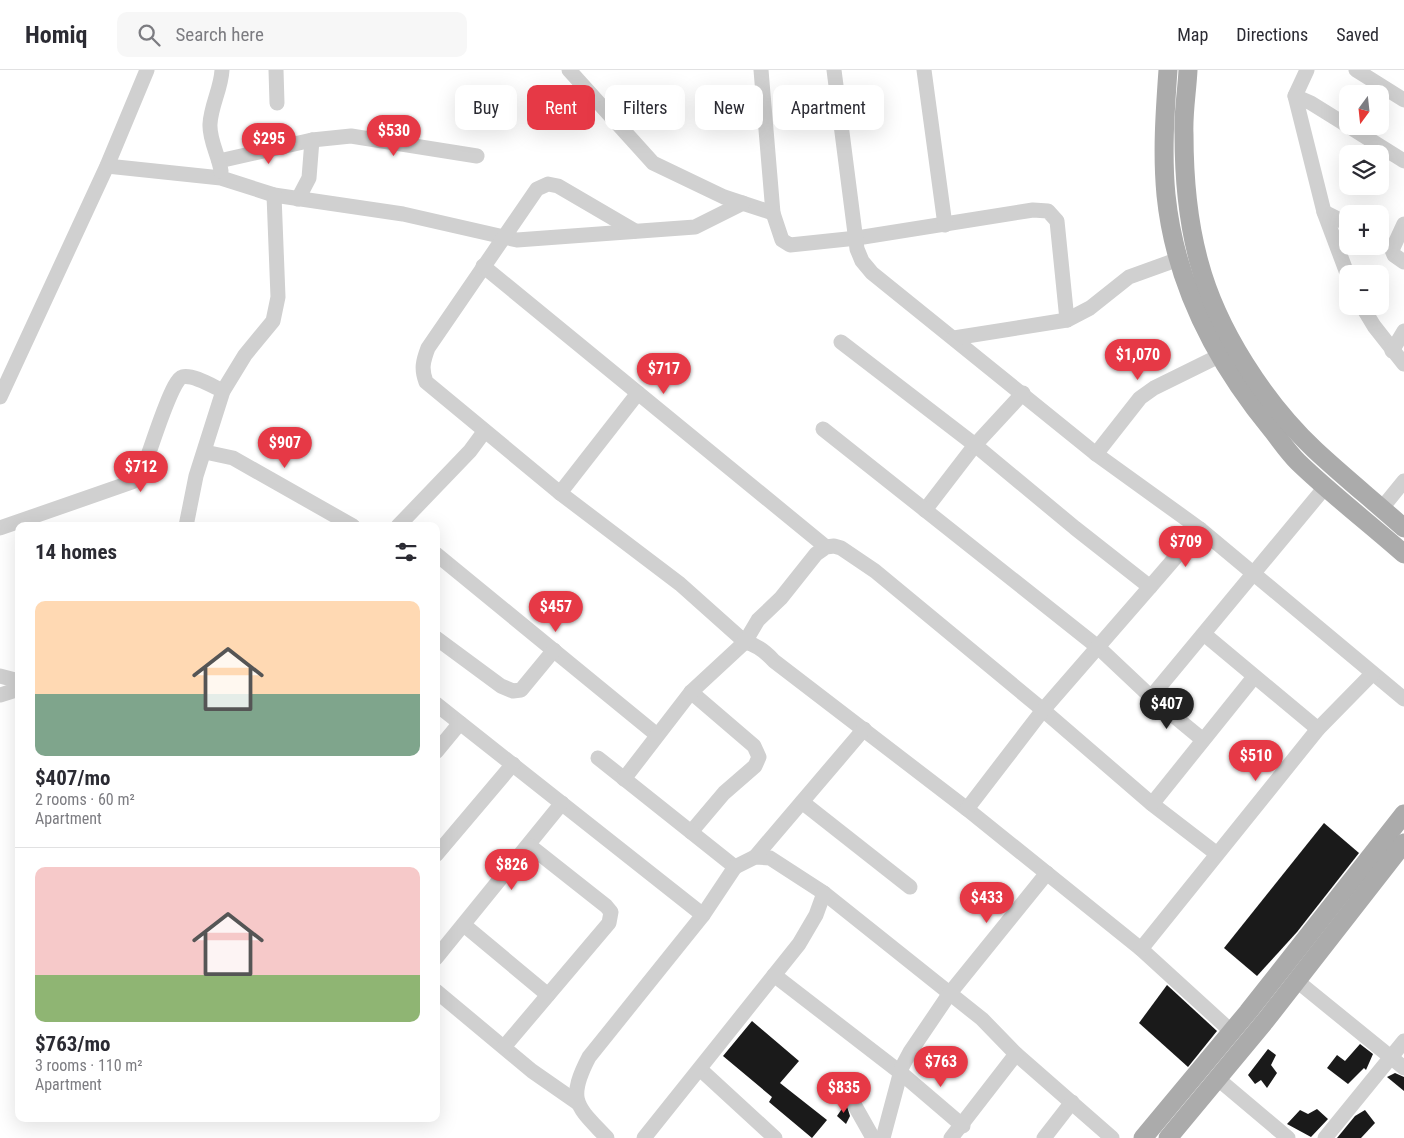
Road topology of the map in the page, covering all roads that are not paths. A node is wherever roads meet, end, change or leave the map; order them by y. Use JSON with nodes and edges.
{"nodes":[{"id":1,"x":147,"y":70,"type":"edge"},
{"id":2,"x":222,"y":70,"type":"edge"},
{"id":3,"x":276,"y":70,"type":"edge"},
{"id":4,"x":569,"y":70,"type":"edge"},
{"id":5,"x":761,"y":70,"type":"edge"},
{"id":6,"x":834,"y":70,"type":"edge"},
{"id":7,"x":924,"y":70,"type":"edge"},
{"id":8,"x":1168,"y":70,"type":"edge"},
{"id":9,"x":1188,"y":70,"type":"edge"},
{"id":10,"x":1307,"y":70,"type":"edge"},
{"id":11,"x":1362,"y":72,"type":"edge"},
{"id":12,"x":1295,"y":96,"type":"junction"},
{"id":13,"x":1404,"y":100,"type":"edge"},
{"id":14,"x":277,"y":103,"type":"dead end"},
{"id":15,"x":1339,"y":120,"type":"edge"},
{"id":16,"x":1362,"y":135,"type":"edge"},
{"id":17,"x":312,"y":140,"type":"junction"},
{"id":18,"x":477,"y":156,"type":"dead end"},
{"id":19,"x":219,"y":161,"type":"junction"},
{"id":20,"x":1404,"y":161,"type":"edge"},
{"id":21,"x":107,"y":166,"type":"junction"},
{"id":22,"x":221,"y":178,"type":"junction"},
{"id":23,"x":274,"y":196,"type":"junction"},
{"id":24,"x":298,"y":199,"type":"junction"},
{"id":25,"x":743,"y":203,"type":"junction"},
{"id":26,"x":1324,"y":212,"type":"junction"},
{"id":27,"x":773,"y":213,"type":"junction"},
{"id":28,"x":1339,"y":220,"type":"edge"},
{"id":29,"x":1404,"y":224,"type":"edge"},
{"id":30,"x":945,"y":226,"type":"junction"},
{"id":31,"x":635,"y":231,"type":"junction"},
{"id":32,"x":502,"y":238,"type":"junction"},
{"id":33,"x":857,"y":238,"type":"junction"},
{"id":34,"x":1389,"y":239,"type":"edge"},
{"id":35,"x":1389,"y":247,"type":"edge"},
{"id":36,"x":1179,"y":259,"type":"junction"},
{"id":37,"x":1404,"y":262,"type":"edge"},
{"id":38,"x":1344,"y":265,"type":"edge"},
{"id":39,"x":483,"y":266,"type":"junction"},
{"id":40,"x":1368,"y":315,"type":"edge"},
{"id":41,"x":1067,"y":320,"type":"junction"},
{"id":42,"x":1404,"y":332,"type":"edge"},
{"id":43,"x":954,"y":338,"type":"junction"},
{"id":44,"x":841,"y":342,"type":"dead end"},
{"id":45,"x":1392,"y":351,"type":"junction"},
{"id":46,"x":1219,"y":356,"type":"junction"},
{"id":47,"x":1404,"y":364,"type":"edge"},
{"id":48,"x":222,"y":391,"type":"junction"},
{"id":49,"x":638,"y":393,"type":"junction"},
{"id":50,"x":1023,"y":394,"type":"junction"},
{"id":51,"x":0,"y":397,"type":"edge"},
{"id":52,"x":1272,"y":416,"type":"junction"},
{"id":53,"x":823,"y":429,"type":"dead end"},
{"id":54,"x":484,"y":432,"type":"junction"},
{"id":55,"x":975,"y":445,"type":"junction"},
{"id":56,"x":205,"y":452,"type":"junction"},
{"id":57,"x":1096,"y":454,"type":"junction"},
{"id":58,"x":1404,"y":481,"type":"edge"},
{"id":59,"x":1326,"y":486,"type":"junction"},
{"id":60,"x":560,"y":493,"type":"junction"},
{"id":61,"x":1382,"y":508,"type":"junction"},
{"id":62,"x":925,"y":510,"type":"junction"},
{"id":63,"x":17,"y":522,"type":"edge"},
{"id":64,"x":187,"y":522,"type":"edge"},
{"id":65,"x":345,"y":522,"type":"edge"},
{"id":66,"x":404,"y":522,"type":"edge"},
{"id":67,"x":15,"y":523,"type":"edge"},
{"id":68,"x":0,"y":528,"type":"edge"},
{"id":69,"x":1404,"y":528,"type":"edge"},
{"id":70,"x":1200,"y":529,"type":"junction"},
{"id":71,"x":826,"y":547,"type":"junction"},
{"id":72,"x":1404,"y":554,"type":"edge"},
{"id":73,"x":440,"y":557,"type":"edge"},
{"id":74,"x":1253,"y":574,"type":"junction"},
{"id":75,"x":1150,"y":587,"type":"junction"},
{"id":76,"x":1204,"y":634,"type":"junction"},
{"id":77,"x":440,"y":641,"type":"edge"},
{"id":78,"x":745,"y":642,"type":"junction"},
{"id":79,"x":1099,"y":648,"type":"junction"},
{"id":80,"x":554,"y":650,"type":"junction"},
{"id":81,"x":1372,"y":674,"type":"junction"},
{"id":82,"x":0,"y":676,"type":"edge"},
{"id":83,"x":1254,"y":677,"type":"junction"},
{"id":84,"x":15,"y":680,"type":"edge"},
{"id":85,"x":15,"y":690,"type":"edge"},
{"id":86,"x":691,"y":692,"type":"junction"},
{"id":87,"x":0,"y":695,"type":"edge"},
{"id":88,"x":1151,"y":697,"type":"junction"},
{"id":89,"x":1404,"y":699,"type":"edge"},
{"id":90,"x":440,"y":707,"type":"edge"},
{"id":91,"x":1043,"y":710,"type":"junction"},
{"id":92,"x":460,"y":723,"type":"junction"},
{"id":93,"x":864,"y":729,"type":"junction"},
{"id":94,"x":1318,"y":729,"type":"junction"},
{"id":95,"x":657,"y":735,"type":"junction"},
{"id":96,"x":1203,"y":740,"type":"junction"},
{"id":97,"x":440,"y":747,"type":"edge"},
{"id":98,"x":598,"y":758,"type":"dead end"},
{"id":99,"x":513,"y":764,"type":"junction"},
{"id":100,"x":624,"y":779,"type":"junction"},
{"id":101,"x":802,"y":802,"type":"junction"},
{"id":102,"x":562,"y":803,"type":"junction"},
{"id":103,"x":1152,"y":804,"type":"junction"},
{"id":104,"x":968,"y":809,"type":"junction"},
{"id":105,"x":1404,"y":814,"type":"edge"},
{"id":106,"x":691,"y":832,"type":"junction"},
{"id":107,"x":1404,"y":843,"type":"edge"},
{"id":108,"x":530,"y":846,"type":"junction"},
{"id":109,"x":440,"y":850,"type":"edge"},
{"id":110,"x":1217,"y":854,"type":"junction"},
{"id":111,"x":755,"y":857,"type":"junction"},
{"id":112,"x":735,"y":867,"type":"junction"},
{"id":113,"x":1047,"y":873,"type":"junction"},
{"id":114,"x":910,"y":887,"type":"dead end"},
{"id":115,"x":824,"y":893,"type":"junction"},
{"id":116,"x":703,"y":915,"type":"junction"},
{"id":117,"x":464,"y":924,"type":"junction"},
{"id":118,"x":1141,"y":949,"type":"junction"},
{"id":119,"x":440,"y":953,"type":"edge"},
{"id":120,"x":774,"y":975,"type":"junction"},
{"id":121,"x":1297,"y":980,"type":"junction"},
{"id":122,"x":440,"y":993,"type":"edge"},
{"id":123,"x":950,"y":993,"type":"junction"},
{"id":124,"x":548,"y":995,"type":"junction"},
{"id":125,"x":1232,"y":1032,"type":"junction"},
{"id":126,"x":1404,"y":1041,"type":"edge"},
{"id":127,"x":504,"y":1048,"type":"junction"},
{"id":128,"x":1016,"y":1054,"type":"junction"},
{"id":129,"x":1391,"y":1057,"type":"junction"},
{"id":130,"x":1404,"y":1068,"type":"edge"},
{"id":131,"x":701,"y":1070,"type":"junction"},
{"id":132,"x":901,"y":1073,"type":"junction"},
{"id":133,"x":1218,"y":1079,"type":"junction"},
{"id":134,"x":1072,"y":1102,"type":"junction"},
{"id":135,"x":578,"y":1103,"type":"junction"},
{"id":136,"x":855,"y":1106,"type":"dead end"},
{"id":137,"x":963,"y":1126,"type":"junction"},
{"id":138,"x":607,"y":1138,"type":"edge"},
{"id":139,"x":644,"y":1138,"type":"edge"},
{"id":140,"x":775,"y":1138,"type":"edge"},
{"id":141,"x":873,"y":1138,"type":"edge"},
{"id":142,"x":884,"y":1138,"type":"edge"},
{"id":143,"x":951,"y":1138,"type":"edge"},
{"id":144,"x":1044,"y":1138,"type":"edge"},
{"id":145,"x":1112,"y":1138,"type":"edge"},
{"id":146,"x":1144,"y":1138,"type":"edge"},
{"id":147,"x":1168,"y":1138,"type":"edge"},
{"id":148,"x":1288,"y":1138,"type":"edge"},
{"id":149,"x":1325,"y":1138,"type":"edge"}],
"edges":[{"from":1,"to":21,"type":"street"},
{"from":2,"to":19,"type":"street"},
{"from":3,"to":14,"type":"street"},
{"from":4,"to":25,"type":"street"},
{"from":5,"to":27,"type":"street"},
{"from":6,"to":33,"type":"street"},
{"from":7,"to":30,"type":"street"},
{"from":8,"to":36,"type":"main road"},
{"from":9,"to":52,"type":"main road"},
{"from":10,"to":12,"type":"street"},
{"from":11,"to":13,"type":"street"},
{"from":12,"to":15,"type":"street"},
{"from":12,"to":26,"type":"street"},
{"from":16,"to":20,"type":"street"},
{"from":17,"to":18,"type":"street"},
{"from":17,"to":19,"type":"street"},
{"from":17,"to":24,"type":"street"},
{"from":19,"to":22,"type":"street"},
{"from":21,"to":22,"type":"street"},
{"from":21,"to":51,"type":"street"},
{"from":22,"to":23,"type":"street"},
{"from":23,"to":24,"type":"street"},
{"from":23,"to":48,"type":"street"},
{"from":24,"to":32,"type":"street"},
{"from":25,"to":27,"type":"street"},
{"from":25,"to":31,"type":"street"},
{"from":26,"to":28,"type":"street"},
{"from":26,"to":38,"type":"street"},
{"from":27,"to":33,"type":"street"},
{"from":29,"to":34,"type":"street"},
{"from":30,"to":33,"type":"street"},
{"from":30,"to":41,"type":"street"},
{"from":31,"to":32,"type":"street"},
{"from":31,"to":32,"type":"street"},
{"from":32,"to":39,"type":"street"},
{"from":33,"to":43,"type":"street"},
{"from":35,"to":37,"type":"street"},
{"from":36,"to":41,"type":"street"},
{"from":36,"to":46,"type":"main road"},
{"from":39,"to":49,"type":"street"},
{"from":39,"to":54,"type":"street"},
{"from":40,"to":45,"type":"street"},
{"from":41,"to":43,"type":"street"},
{"from":42,"to":45,"type":"street"},
{"from":43,"to":50,"type":"street"},
{"from":44,"to":55,"type":"street"},
{"from":45,"to":47,"type":"street"},
{"from":46,"to":52,"type":"main road"},
{"from":46,"to":57,"type":"street"},
{"from":48,"to":56,"type":"street"},
{"from":48,"to":63,"type":"street"},
{"from":49,"to":60,"type":"street"},
{"from":49,"to":71,"type":"street"},
{"from":50,"to":55,"type":"street"},
{"from":50,"to":57,"type":"street"},
{"from":52,"to":59,"type":"main road"},
{"from":52,"to":61,"type":"main road"},
{"from":53,"to":62,"type":"street"},
{"from":54,"to":60,"type":"street"},
{"from":54,"to":66,"type":"street"},
{"from":55,"to":62,"type":"street"},
{"from":55,"to":75,"type":"street"},
{"from":56,"to":64,"type":"street"},
{"from":56,"to":65,"type":"street"},
{"from":57,"to":70,"type":"street"},
{"from":58,"to":61,"type":"street"},
{"from":59,"to":72,"type":"main road"},
{"from":59,"to":74,"type":"street"},
{"from":60,"to":78,"type":"street"},
{"from":61,"to":69,"type":"main road"},
{"from":62,"to":79,"type":"street"},
{"from":67,"to":68,"type":"street"},
{"from":70,"to":74,"type":"street"},
{"from":70,"to":75,"type":"street"},
{"from":71,"to":78,"type":"street"},
{"from":71,"to":91,"type":"street"},
{"from":73,"to":80,"type":"street"},
{"from":74,"to":76,"type":"street"},
{"from":74,"to":81,"type":"street"},
{"from":75,"to":79,"type":"street"},
{"from":76,"to":83,"type":"street"},
{"from":76,"to":88,"type":"street"},
{"from":77,"to":80,"type":"street"},
{"from":78,"to":86,"type":"street"},
{"from":78,"to":93,"type":"street"},
{"from":79,"to":88,"type":"street"},
{"from":79,"to":91,"type":"street"},
{"from":80,"to":95,"type":"street"},
{"from":81,"to":89,"type":"street"},
{"from":81,"to":94,"type":"street"},
{"from":82,"to":84,"type":"street"},
{"from":83,"to":94,"type":"street"},
{"from":83,"to":96,"type":"street"},
{"from":85,"to":87,"type":"street"},
{"from":86,"to":95,"type":"street"},
{"from":86,"to":106,"type":"street"},
{"from":88,"to":96,"type":"street"},
{"from":90,"to":92,"type":"street"},
{"from":91,"to":103,"type":"street"},
{"from":91,"to":104,"type":"street"},
{"from":92,"to":97,"type":"street"},
{"from":92,"to":99,"type":"street"},
{"from":93,"to":101,"type":"street"},
{"from":93,"to":104,"type":"street"},
{"from":94,"to":110,"type":"street"},
{"from":95,"to":100,"type":"street"},
{"from":96,"to":103,"type":"street"},
{"from":98,"to":100,"type":"street"},
{"from":99,"to":102,"type":"street"},
{"from":99,"to":109,"type":"street"},
{"from":100,"to":106,"type":"street"},
{"from":101,"to":111,"type":"street"},
{"from":101,"to":114,"type":"street"},
{"from":102,"to":108,"type":"street"},
{"from":102,"to":116,"type":"street"},
{"from":103,"to":110,"type":"street"},
{"from":104,"to":113,"type":"street"},
{"from":105,"to":125,"type":"main road"},
{"from":106,"to":112,"type":"street"},
{"from":107,"to":121,"type":"main road"},
{"from":108,"to":117,"type":"street"},
{"from":108,"to":124,"type":"street"},
{"from":110,"to":118,"type":"street"},
{"from":111,"to":112,"type":"street"},
{"from":111,"to":115,"type":"street"},
{"from":112,"to":116,"type":"street"},
{"from":113,"to":118,"type":"street"},
{"from":113,"to":123,"type":"street"},
{"from":115,"to":120,"type":"street"},
{"from":115,"to":123,"type":"street"},
{"from":116,"to":135,"type":"street"},
{"from":117,"to":119,"type":"street"},
{"from":117,"to":124,"type":"street"},
{"from":118,"to":125,"type":"street"},
{"from":120,"to":131,"type":"street"},
{"from":120,"to":132,"type":"street"},
{"from":121,"to":129,"type":"street"},
{"from":121,"to":133,"type":"main road"},
{"from":122,"to":127,"type":"street"},
{"from":123,"to":128,"type":"street"},
{"from":123,"to":132,"type":"street"},
{"from":124,"to":127,"type":"street"},
{"from":125,"to":146,"type":"main road"},
{"from":126,"to":129,"type":"street"},
{"from":127,"to":135,"type":"street"},
{"from":128,"to":134,"type":"street"},
{"from":128,"to":137,"type":"street"},
{"from":129,"to":130,"type":"street"},
{"from":129,"to":149,"type":"street"},
{"from":131,"to":139,"type":"street"},
{"from":131,"to":140,"type":"street"},
{"from":132,"to":137,"type":"street"},
{"from":132,"to":142,"type":"street"},
{"from":133,"to":147,"type":"main road"},
{"from":133,"to":148,"type":"street"},
{"from":134,"to":144,"type":"street"},
{"from":134,"to":145,"type":"street"},
{"from":135,"to":138,"type":"street"},
{"from":136,"to":141,"type":"street"},
{"from":137,"to":143,"type":"street"}]}
